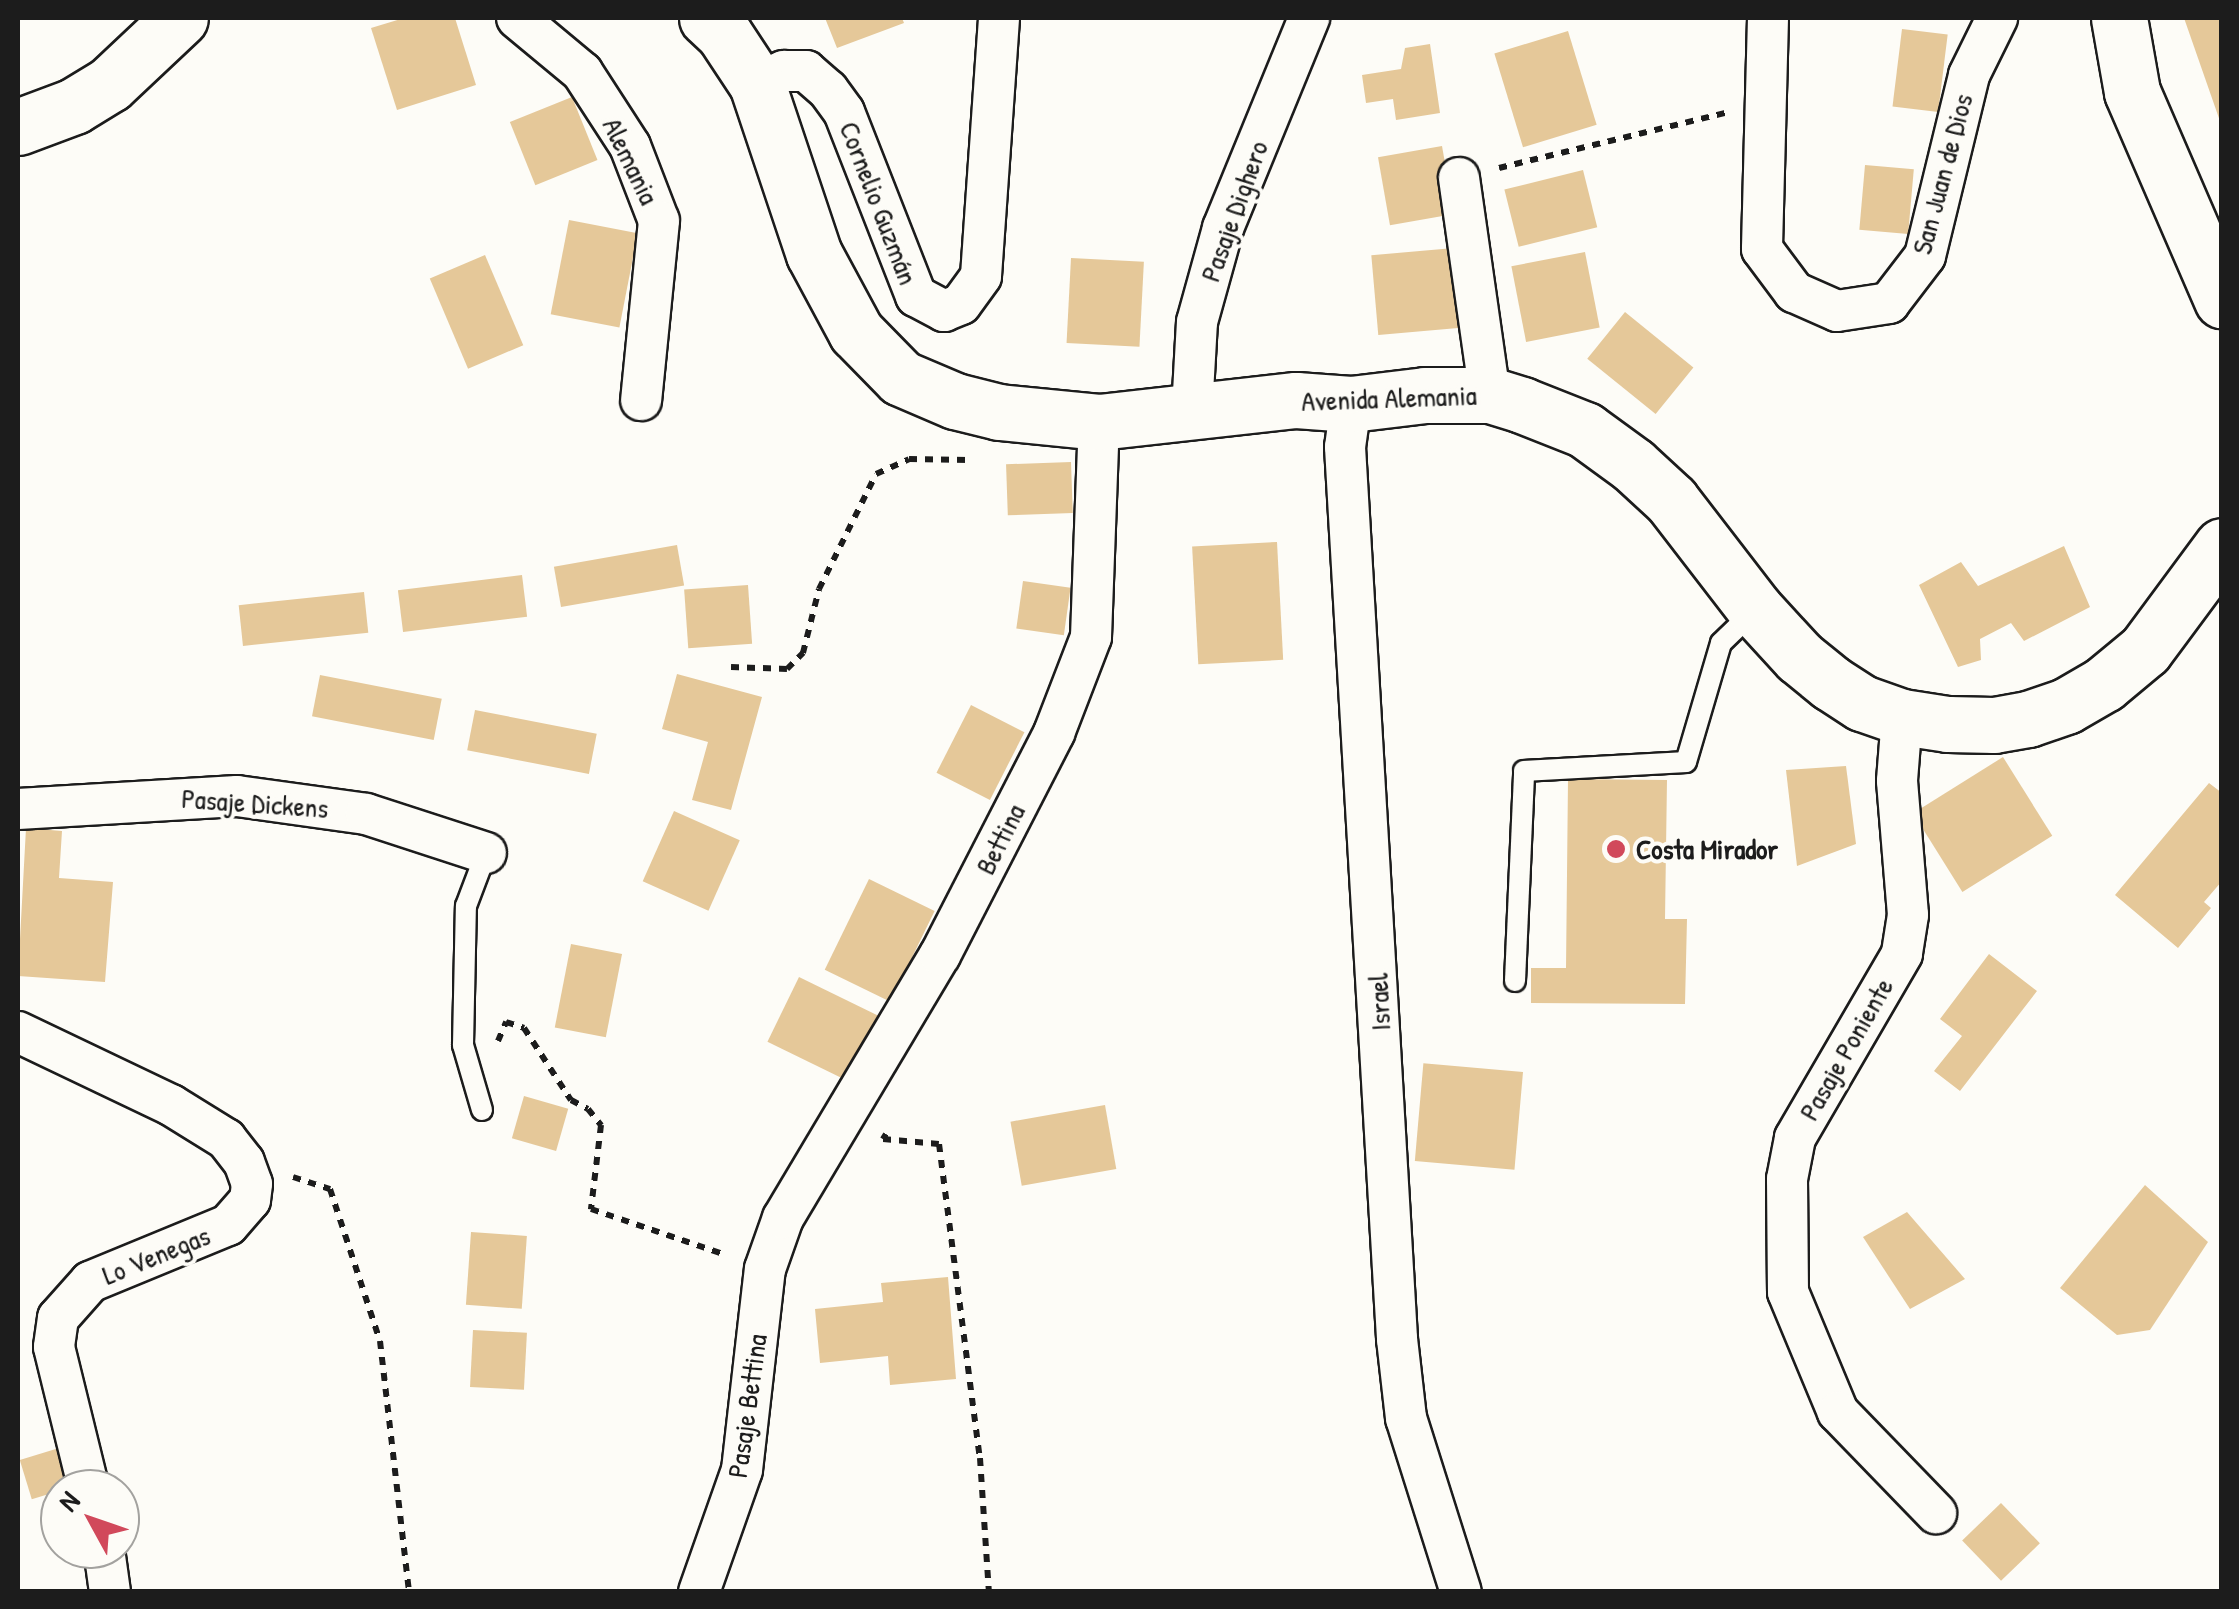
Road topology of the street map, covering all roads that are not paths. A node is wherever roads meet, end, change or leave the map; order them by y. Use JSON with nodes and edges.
{"nodes":[{"id":1,"x":180,"y":18,"type":"edge"},
{"id":2,"x":517,"y":18,"type":"edge"},
{"id":3,"x":707,"y":18,"type":"edge"},
{"id":4,"x":999,"y":18,"type":"edge"},
{"id":5,"x":1308,"y":18,"type":"edge"},
{"id":6,"x":1768,"y":18,"type":"edge"},
{"id":7,"x":1996,"y":18,"type":"edge"},
{"id":8,"x":2120,"y":18,"type":"edge"},
{"id":9,"x":757,"y":84,"type":"junction"},
{"id":10,"x":18,"y":127,"type":"edge"},
{"id":11,"x":1459,"y":178,"type":"road end"},
{"id":12,"x":2222,"y":300,"type":"edge"},
{"id":13,"x":1490,"y":395,"type":"junction"},
{"id":14,"x":641,"y":400,"type":"dead end"},
{"id":15,"x":1350,"y":404,"type":"junction"},
{"id":16,"x":1192,"y":411,"type":"junction"},
{"id":17,"x":1099,"y":422,"type":"junction"},
{"id":18,"x":2222,"y":546,"type":"edge"},
{"id":19,"x":1756,"y":610,"type":"junction"},
{"id":20,"x":1902,"y":717,"type":"junction"},
{"id":21,"x":18,"y":808,"type":"edge"},
{"id":22,"x":486,"y":853,"type":"joint"},
{"id":23,"x":1515,"y":981,"type":"dead end"},
{"id":24,"x":18,"y":1032,"type":"edge"},
{"id":25,"x":482,"y":1110,"type":"dead end"},
{"id":26,"x":783,"y":1218,"type":"joint"},
{"id":27,"x":84,"y":1469,"type":"edge"},
{"id":28,"x":1936,"y":1512,"type":"dead end"},
{"id":29,"x":699,"y":1592,"type":"edge"},
{"id":30,"x":1462,"y":1592,"type":"edge"}],
"edges":[{"from":1,"to":10,"type":"main road"},
{"from":2,"to":14,"type":"street","name":"Alemania"},
{"from":3,"to":9,"type":"main road","name":"Avenida Alemania"},
{"from":4,"to":9,"type":"street","name":"Cornelio Guzmán"},
{"from":5,"to":16,"type":"street","name":"Pasaje Dighero"},
{"from":6,"to":7,"type":"street","name":"San Juan de Dios"},
{"from":8,"to":12,"type":"main road"},
{"from":9,"to":17,"type":"main road","name":"Avenida Alemania"},
{"from":11,"to":13,"type":"street"},
{"from":13,"to":15,"type":"main road","name":"Avenida Alemania"},
{"from":13,"to":19,"type":"main road","name":"Avenida Alemania"},
{"from":15,"to":16,"type":"main road","name":"Avenida Alemania"},
{"from":15,"to":30,"type":"street","name":"Israel"},
{"from":16,"to":17,"type":"main road","name":"Avenida Alemania"},
{"from":17,"to":26,"type":"street","name":"Bettina"},
{"from":18,"to":20,"type":"main road","name":"Avenida Alemania"},
{"from":19,"to":20,"type":"main road","name":"Avenida Alemania"},
{"from":19,"to":23,"type":"lane"},
{"from":20,"to":28,"type":"street","name":"Pasaje Poniente"},
{"from":21,"to":22,"type":"street","name":"Pasaje Dickens"},
{"from":22,"to":25,"type":"lane"},
{"from":24,"to":27,"type":"street","name":"Lo Venegas"},
{"from":26,"to":29,"type":"street","name":"Pasaje Bettina"}]}
